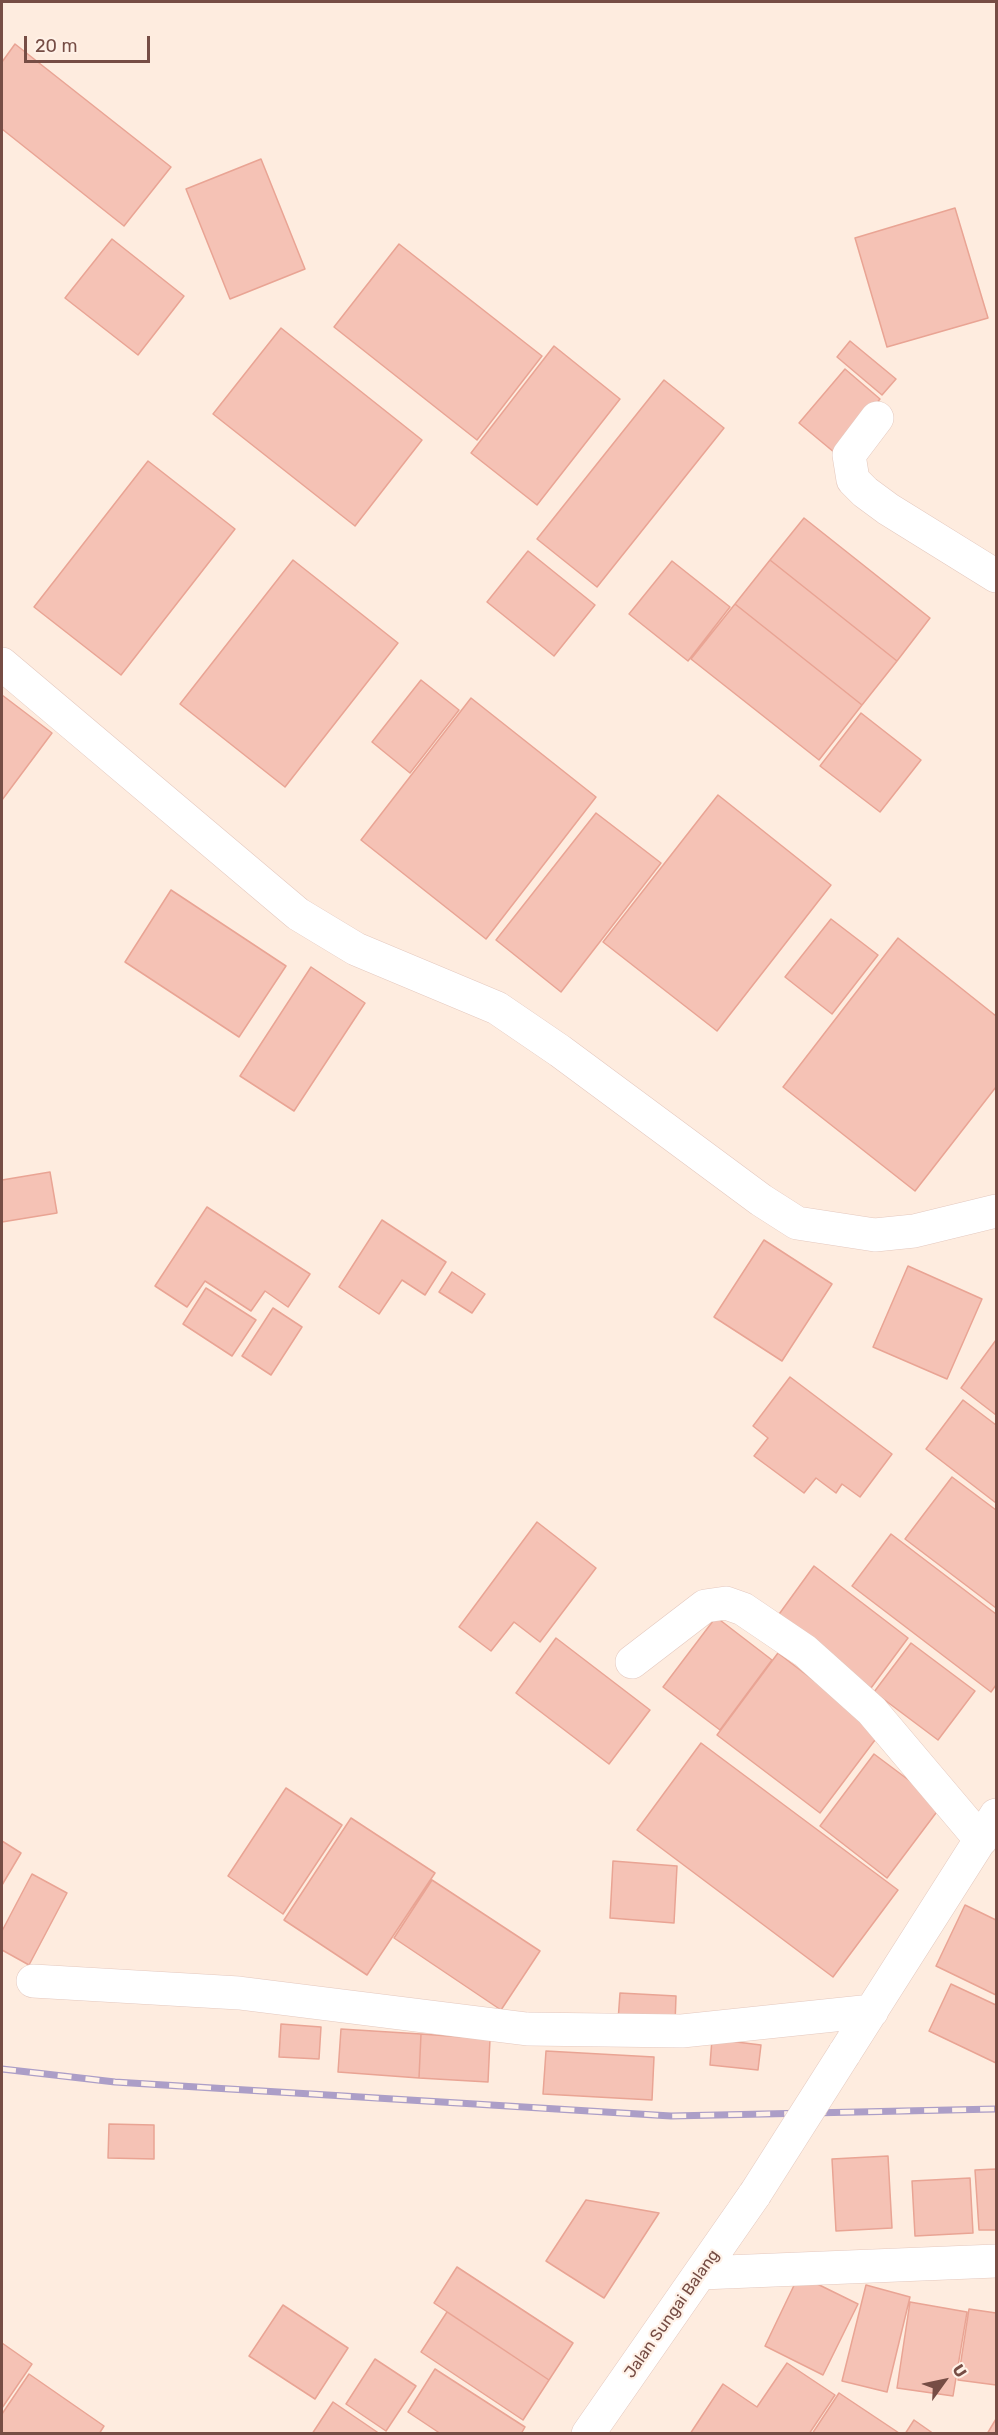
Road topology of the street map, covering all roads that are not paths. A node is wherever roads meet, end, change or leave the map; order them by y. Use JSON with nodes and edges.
{"nodes":[{"id":1,"x":877,"y":418,"type":"dead end"},
{"id":2,"x":996,"y":576,"type":"edge"},
{"id":3,"x":2,"y":664,"type":"edge"},
{"id":4,"x":996,"y":1211,"type":"edge"},
{"id":5,"x":632,"y":1662,"type":"dead end"},
{"id":6,"x":988,"y":1827,"type":"edge"},
{"id":7,"x":33,"y":1981,"type":"dead end"},
{"id":8,"x":872,"y":2011,"type":"junction"},
{"id":9,"x":996,"y":2261,"type":"edge"},
{"id":10,"x":701,"y":2272,"type":"junction"},
{"id":11,"x":588,"y":2433,"type":"edge"}],
"edges":[{"from":1,"to":2,"type":"street"},
{"from":3,"to":4,"type":"street"},
{"from":5,"to":6,"type":"street"},
{"from":6,"to":8,"type":"street","name":"Jalan Sungai Balang"},
{"from":7,"to":8,"type":"street"},
{"from":8,"to":10,"type":"street","name":"Jalan Sungai Balang","bridge":true},
{"from":9,"to":10,"type":"street"},
{"from":10,"to":11,"type":"street","name":"Jalan Sungai Balang"}]}
